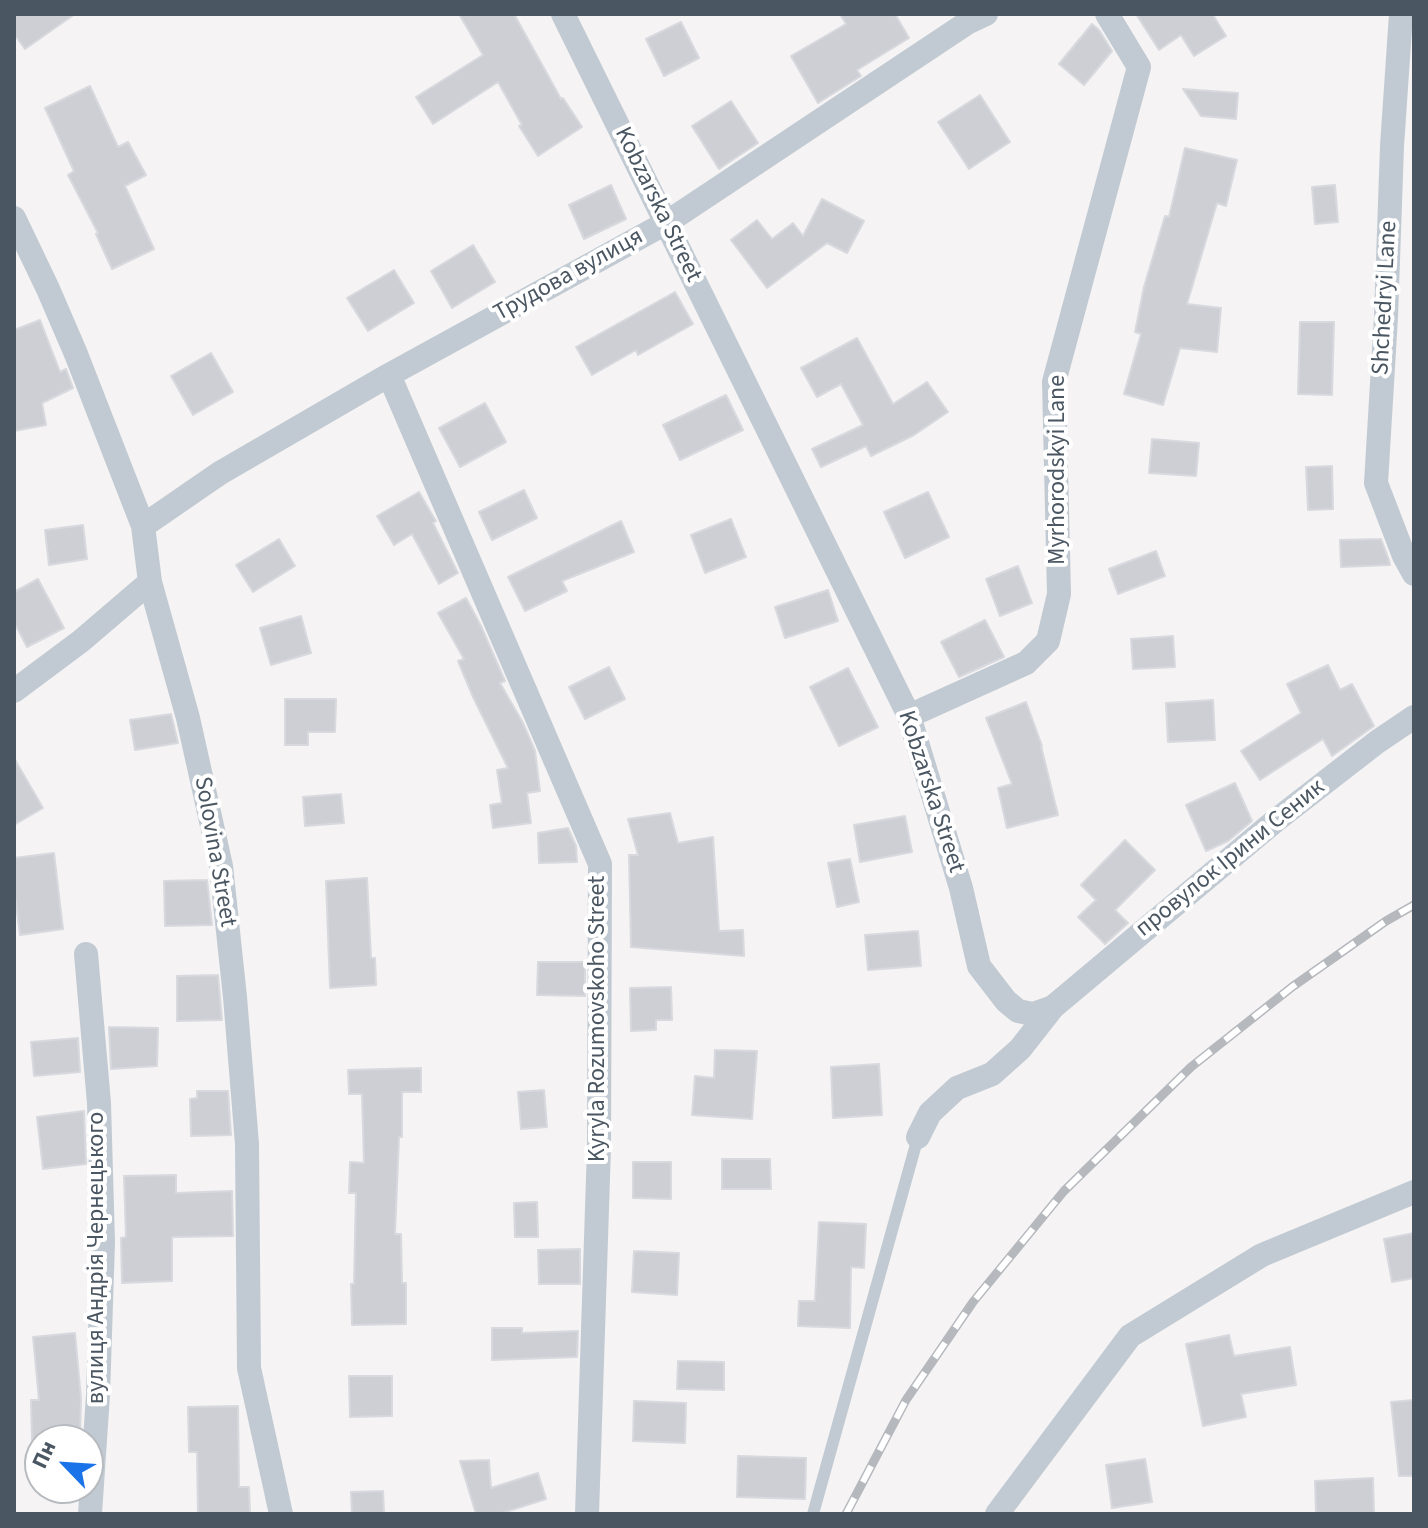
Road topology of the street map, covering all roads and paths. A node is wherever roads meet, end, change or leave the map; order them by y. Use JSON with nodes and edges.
{"nodes":[{"id":1,"x":563,"y":14,"type":"edge"},
{"id":2,"x":1107,"y":14,"type":"edge"},
{"id":3,"x":1401,"y":14,"type":"edge"},
{"id":4,"x":970,"y":17,"type":"edge"},
{"id":5,"x":14,"y":218,"type":"edge"},
{"id":6,"x":666,"y":223,"type":"junction"},
{"id":7,"x":389,"y":375,"type":"junction"},
{"id":8,"x":143,"y":526,"type":"junction"},
{"id":9,"x":1414,"y":574,"type":"edge"},
{"id":10,"x":150,"y":582,"type":"junction"},
{"id":11,"x":14,"y":691,"type":"edge"},
{"id":12,"x":909,"y":716,"type":"junction"},
{"id":13,"x":1414,"y":717,"type":"edge"},
{"id":14,"x":86,"y":954,"type":"dead end"},
{"id":15,"x":1053,"y":1007,"type":"junction"},
{"id":16,"x":918,"y":1137,"type":"joint"},
{"id":17,"x":1414,"y":1192,"type":"edge"},
{"id":18,"x":90,"y":1514,"type":"edge"},
{"id":19,"x":281,"y":1514,"type":"edge"},
{"id":20,"x":587,"y":1514,"type":"edge"},
{"id":21,"x":813,"y":1514,"type":"edge"},
{"id":22,"x":997,"y":1514,"type":"edge"}],
"edges":[{"from":1,"to":6,"type":"street","name":"Kobzarska Street"},
{"from":2,"to":12,"type":"street","name":"Myrhorodskyi Lane"},
{"from":3,"to":9,"type":"street","name":"Shchedryi Lane"},
{"from":4,"to":6,"type":"street","name":"Трудова вулиця"},
{"from":5,"to":8,"type":"street","name":"Solovina Street"},
{"from":6,"to":7,"type":"street","name":"Трудова вулиця"},
{"from":6,"to":12,"type":"street","name":"Kobzarska Street"},
{"from":7,"to":8,"type":"street","name":"Трудова вулиця"},
{"from":7,"to":20,"type":"street","name":"Kyryla Rozumovskoho Street"},
{"from":8,"to":10,"type":"street","name":"Solovina Street"},
{"from":10,"to":11,"type":"street"},
{"from":10,"to":19,"type":"street","name":"Solovina Street"},
{"from":12,"to":15,"type":"street","name":"Kobzarska Street"},
{"from":13,"to":15,"type":"street","name":"провулок Ірини Сеник"},
{"from":14,"to":18,"type":"street","name":"вулиця Андрія Чернецького"},
{"from":15,"to":16,"type":"street"},
{"from":16,"to":21,"type":"lane"},
{"from":17,"to":22,"type":"street"}]}
